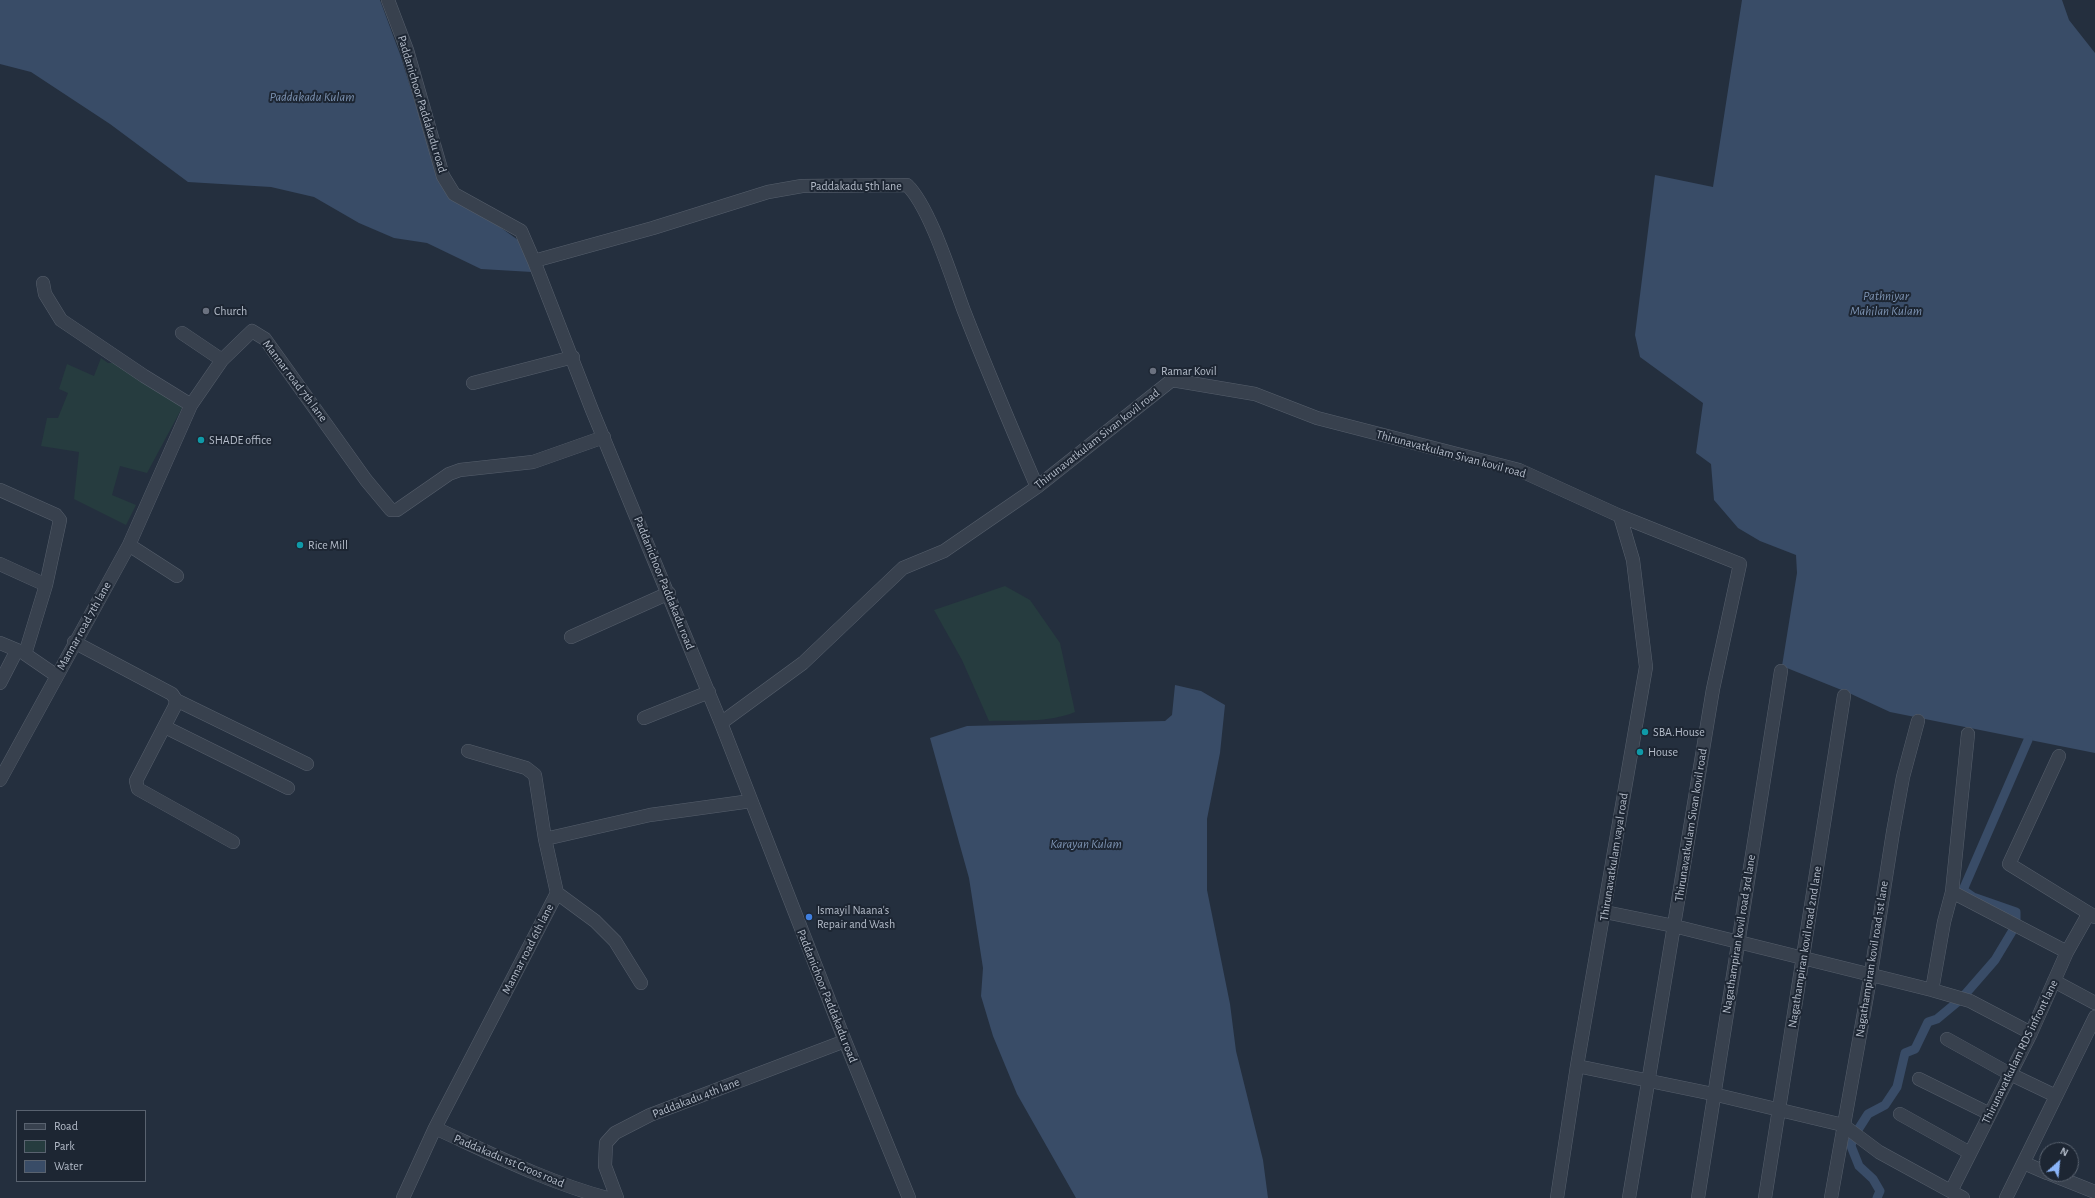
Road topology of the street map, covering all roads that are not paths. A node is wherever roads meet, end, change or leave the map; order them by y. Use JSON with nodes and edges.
{"nodes":[{"id":1,"x":388,"y":0,"type":"edge"},
{"id":2,"x":534,"y":261,"type":"junction"},
{"id":3,"x":43,"y":283,"type":"dead end"},
{"id":4,"x":182,"y":333,"type":"dead end"},
{"id":5,"x":573,"y":357,"type":"junction"},
{"id":6,"x":222,"y":360,"type":"junction"},
{"id":7,"x":473,"y":383,"type":"dead end"},
{"id":8,"x":191,"y":405,"type":"junction"},
{"id":9,"x":604,"y":437,"type":"junction"},
{"id":10,"x":1038,"y":487,"type":"junction"},
{"id":11,"x":0,"y":490,"type":"edge"},
{"id":12,"x":1620,"y":516,"type":"junction"},
{"id":13,"x":129,"y":545,"type":"junction"},
{"id":14,"x":0,"y":564,"type":"edge"},
{"id":15,"x":177,"y":576,"type":"dead end"},
{"id":16,"x":46,"y":585,"type":"junction"},
{"id":17,"x":669,"y":593,"type":"junction"},
{"id":18,"x":571,"y":636,"type":"dead end"},
{"id":19,"x":74,"y":642,"type":"junction"},
{"id":20,"x":0,"y":643,"type":"edge"},
{"id":21,"x":21,"y":652,"type":"junction"},
{"id":22,"x":1781,"y":671,"type":"dead end"},
{"id":23,"x":57,"y":676,"type":"junction"},
{"id":24,"x":0,"y":683,"type":"edge"},
{"id":25,"x":709,"y":692,"type":"junction"},
{"id":26,"x":1844,"y":696,"type":"dead end"},
{"id":27,"x":176,"y":700,"type":"junction"},
{"id":28,"x":644,"y":718,"type":"dead end"},
{"id":29,"x":1918,"y":721,"type":"dead end"},
{"id":30,"x":721,"y":723,"type":"junction"},
{"id":31,"x":165,"y":727,"type":"junction"},
{"id":32,"x":1968,"y":734,"type":"dead end"},
{"id":33,"x":468,"y":751,"type":"dead end"},
{"id":34,"x":2059,"y":756,"type":"dead end"},
{"id":35,"x":307,"y":764,"type":"dead end"},
{"id":36,"x":0,"y":780,"type":"edge"},
{"id":37,"x":288,"y":788,"type":"dead end"},
{"id":38,"x":751,"y":801,"type":"junction"},
{"id":39,"x":545,"y":839,"type":"junction"},
{"id":40,"x":233,"y":842,"type":"dead end"},
{"id":41,"x":1952,"y":892,"type":"junction"},
{"id":42,"x":557,"y":894,"type":"junction"},
{"id":43,"x":1605,"y":912,"type":"junction"},
{"id":44,"x":2092,"y":915,"type":"edge"},
{"id":45,"x":1674,"y":926,"type":"junction"},
{"id":46,"x":1738,"y":942,"type":"junction"},
{"id":47,"x":2068,"y":952,"type":"junction"},
{"id":48,"x":1803,"y":957,"type":"junction"},
{"id":49,"x":1871,"y":973,"type":"junction"},
{"id":50,"x":2054,"y":981,"type":"junction"},
{"id":51,"x":641,"y":983,"type":"dead end"},
{"id":52,"x":1932,"y":990,"type":"junction"},
{"id":53,"x":2095,"y":1003,"type":"edge"},
{"id":54,"x":2095,"y":1017,"type":"edge"},
{"id":55,"x":2031,"y":1033,"type":"junction"},
{"id":56,"x":1947,"y":1039,"type":"dead end"},
{"id":57,"x":845,"y":1041,"type":"junction"},
{"id":58,"x":1577,"y":1066,"type":"junction"},
{"id":59,"x":2010,"y":1074,"type":"junction"},
{"id":60,"x":1919,"y":1079,"type":"dead end"},
{"id":61,"x":1648,"y":1080,"type":"junction"},
{"id":62,"x":1713,"y":1094,"type":"junction"},
{"id":63,"x":2056,"y":1096,"type":"junction"},
{"id":64,"x":1779,"y":1110,"type":"junction"},
{"id":65,"x":1900,"y":1114,"type":"dead end"},
{"id":66,"x":1990,"y":1114,"type":"junction"},
{"id":67,"x":1843,"y":1125,"type":"junction"},
{"id":68,"x":435,"y":1128,"type":"junction"},
{"id":69,"x":1970,"y":1153,"type":"junction"},
{"id":70,"x":2024,"y":1163,"type":"junction"},
{"id":71,"x":2039,"y":1170,"type":"edge"},
{"id":72,"x":2070,"y":1182,"type":"edge"},
{"id":73,"x":1950,"y":1192,"type":"junction"},
{"id":74,"x":2095,"y":1192,"type":"edge"},
{"id":75,"x":403,"y":1198,"type":"edge"},
{"id":76,"x":607,"y":1198,"type":"edge"},
{"id":77,"x":617,"y":1198,"type":"edge"},
{"id":78,"x":909,"y":1198,"type":"edge"},
{"id":79,"x":1557,"y":1198,"type":"edge"},
{"id":80,"x":1629,"y":1198,"type":"edge"},
{"id":81,"x":1698,"y":1198,"type":"edge"},
{"id":82,"x":1765,"y":1198,"type":"edge"},
{"id":83,"x":1832,"y":1198,"type":"edge"},
{"id":84,"x":1963,"y":1198,"type":"edge"},
{"id":85,"x":2006,"y":1198,"type":"edge"}],
"edges":[{"from":1,"to":2,"type":"street","name":"Paddanichoor Paddakadu road"},
{"from":2,"to":5,"type":"street","name":"Paddanichoor Paddakadu road"},
{"from":2,"to":10,"type":"street","name":"Paddakadu 5th lane"},
{"from":3,"to":8,"type":"street"},
{"from":4,"to":6,"type":"street"},
{"from":5,"to":7,"type":"street"},
{"from":5,"to":9,"type":"street","name":"Paddanichoor Paddakadu road"},
{"from":6,"to":8,"type":"street","name":"Mannar road 7th lane"},
{"from":6,"to":9,"type":"street","name":"Mannar road 7th lane"},
{"from":8,"to":13,"type":"street","name":"Mannar road 7th lane"},
{"from":9,"to":17,"type":"street","name":"Paddanichoor Paddakadu road"},
{"from":10,"to":12,"type":"street","name":"Thirunavatkulam Sivan kovil road"},
{"from":10,"to":30,"type":"street","name":"Thirunavatkulam Sivan kovil road"},
{"from":11,"to":16,"type":"street"},
{"from":12,"to":43,"type":"street","name":"Thirunavatkulam vayal road"},
{"from":12,"to":45,"type":"street","name":"Thirunavatkulam Sivan kovil road"},
{"from":13,"to":15,"type":"street"},
{"from":13,"to":19,"type":"street","name":"Mannar road 7th lane"},
{"from":14,"to":16,"type":"street"},
{"from":16,"to":21,"type":"street"},
{"from":17,"to":18,"type":"street"},
{"from":17,"to":25,"type":"street","name":"Paddanichoor Paddakadu road"},
{"from":19,"to":23,"type":"street","name":"Mannar road 7th lane"},
{"from":19,"to":27,"type":"street"},
{"from":20,"to":21,"type":"street"},
{"from":21,"to":23,"type":"street"},
{"from":21,"to":24,"type":"street"},
{"from":22,"to":46,"type":"street","name":"Nagathampiran kovil road 3rd lane"},
{"from":23,"to":36,"type":"street","name":"Mannar road 7th lane"},
{"from":25,"to":28,"type":"street"},
{"from":25,"to":30,"type":"street","name":"Paddanichoor Paddakadu road"},
{"from":26,"to":48,"type":"street","name":"Nagathampiran kovil road 2nd lane"},
{"from":27,"to":31,"type":"street"},
{"from":27,"to":35,"type":"street"},
{"from":29,"to":49,"type":"street","name":"Nagathampiran kovil road 1st lane"},
{"from":30,"to":38,"type":"street","name":"Paddanichoor Paddakadu road"},
{"from":31,"to":37,"type":"street"},
{"from":31,"to":40,"type":"street"},
{"from":32,"to":41,"type":"street"},
{"from":33,"to":39,"type":"street","name":"Mannar road 6th lane"},
{"from":34,"to":44,"type":"street"},
{"from":38,"to":39,"type":"street"},
{"from":38,"to":57,"type":"street","name":"Paddanichoor Paddakadu road"},
{"from":39,"to":42,"type":"street","name":"Mannar road 6th lane"},
{"from":41,"to":47,"type":"street"},
{"from":41,"to":52,"type":"street"},
{"from":42,"to":51,"type":"street"},
{"from":42,"to":68,"type":"street","name":"Mannar road 6th lane"},
{"from":43,"to":45,"type":"street"},
{"from":43,"to":58,"type":"street","name":"Thirunavatkulam vayal road"},
{"from":44,"to":47,"type":"street","name":"Thirunavatkulam RDS infront lane"},
{"from":45,"to":46,"type":"street"},
{"from":45,"to":61,"type":"street","name":"Thirunavatkulam Sivan kovil road"},
{"from":46,"to":48,"type":"street"},
{"from":46,"to":62,"type":"street","name":"Nagathampiran kovil road 3rd lane"},
{"from":47,"to":50,"type":"street","name":"Thirunavatkulam RDS infront lane"},
{"from":48,"to":49,"type":"street"},
{"from":48,"to":64,"type":"street","name":"Nagathampiran kovil road 2nd lane"},
{"from":49,"to":52,"type":"street"},
{"from":49,"to":67,"type":"street","name":"Nagathampiran kovil road 1st lane"},
{"from":50,"to":53,"type":"street"},
{"from":50,"to":55,"type":"street","name":"Thirunavatkulam RDS infront lane"},
{"from":52,"to":55,"type":"street"},
{"from":54,"to":63,"type":"street"},
{"from":55,"to":59,"type":"street","name":"Thirunavatkulam RDS infront lane"},
{"from":56,"to":59,"type":"street"},
{"from":57,"to":77,"type":"street","name":"Paddakadu 4th lane"},
{"from":57,"to":78,"type":"street","name":"Paddanichoor Paddakadu road"},
{"from":58,"to":61,"type":"street"},
{"from":58,"to":79,"type":"street","name":"Thirunavatkulam vayal road"},
{"from":59,"to":63,"type":"street"},
{"from":59,"to":66,"type":"street","name":"Thirunavatkulam RDS infront lane"},
{"from":60,"to":66,"type":"street"},
{"from":61,"to":62,"type":"street"},
{"from":61,"to":80,"type":"street","name":"Thirunavatkulam Sivan kovil road"},
{"from":62,"to":64,"type":"street"},
{"from":62,"to":81,"type":"street","name":"Nagathampiran kovil road 3rd lane"},
{"from":63,"to":70,"type":"street"},
{"from":64,"to":67,"type":"street"},
{"from":64,"to":82,"type":"street","name":"Nagathampiran kovil road 2nd lane"},
{"from":65,"to":69,"type":"street"},
{"from":66,"to":69,"type":"street","name":"Thirunavatkulam RDS infront lane"},
{"from":67,"to":73,"type":"street"},
{"from":67,"to":83,"type":"street","name":"Nagathampiran kovil road 1st lane"},
{"from":68,"to":75,"type":"street","name":"Mannar road 6th lane"},
{"from":68,"to":76,"type":"street","name":"Paddakadu 1st Croos road"},
{"from":69,"to":73,"type":"street","name":"Thirunavatkulam RDS infront lane"},
{"from":70,"to":71,"type":"street"},
{"from":70,"to":85,"type":"street"},
{"from":72,"to":74,"type":"street"},
{"from":73,"to":84,"type":"street"}]}
